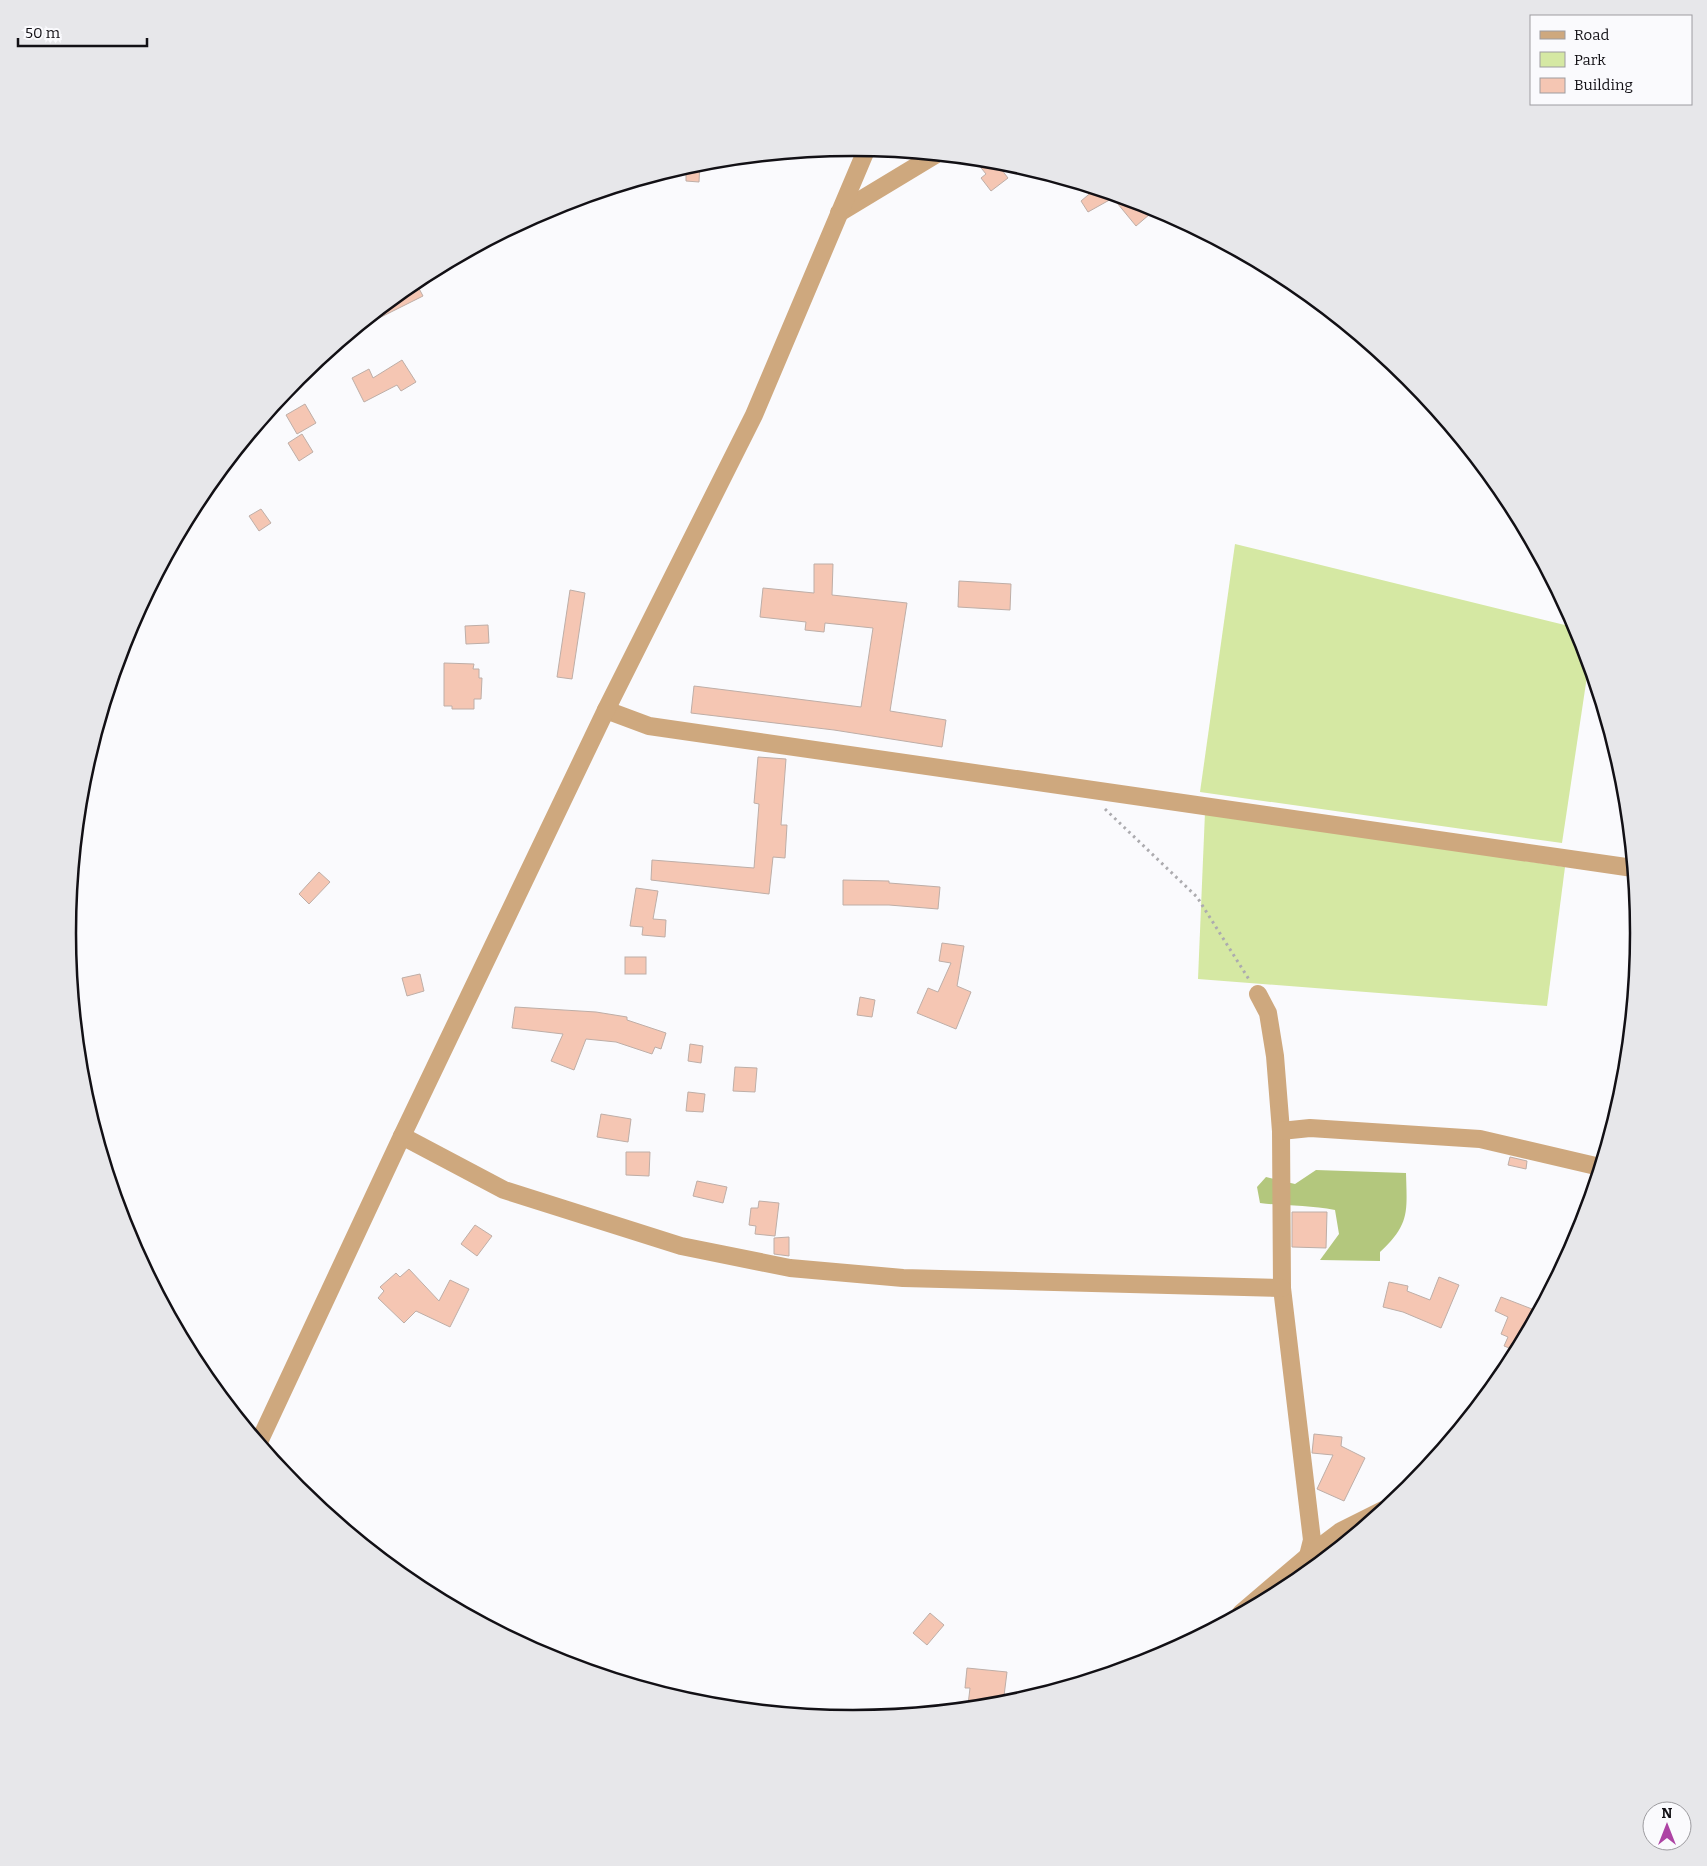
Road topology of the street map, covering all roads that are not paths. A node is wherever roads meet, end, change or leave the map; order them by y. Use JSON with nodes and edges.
{"nodes":[{"id":1,"x":863,"y":156,"type":"edge"},
{"id":2,"x":928,"y":159,"type":"edge"},
{"id":3,"x":839,"y":213,"type":"junction"},
{"id":4,"x":606,"y":710,"type":"junction"},
{"id":5,"x":1628,"y":867,"type":"edge"},
{"id":6,"x":1258,"y":994,"type":"road end"},
{"id":7,"x":1281,"y":1131,"type":"junction"},
{"id":8,"x":402,"y":1136,"type":"junction"},
{"id":9,"x":1595,"y":1166,"type":"edge"},
{"id":10,"x":1282,"y":1288,"type":"junction"},
{"id":11,"x":262,"y":1436,"type":"edge"},
{"id":12,"x":1360,"y":1522,"type":"edge"},
{"id":13,"x":1308,"y":1556,"type":"junction"},
{"id":14,"x":1270,"y":1589,"type":"edge"}],
"edges":[{"from":1,"to":3,"type":"street"},
{"from":2,"to":3,"type":"street"},
{"from":3,"to":4,"type":"street"},
{"from":4,"to":5,"type":"street"},
{"from":4,"to":8,"type":"street"},
{"from":6,"to":7,"type":"street"},
{"from":7,"to":9,"type":"street"},
{"from":7,"to":10,"type":"street"},
{"from":8,"to":10,"type":"street"},
{"from":8,"to":11,"type":"street"},
{"from":10,"to":13,"type":"street"},
{"from":12,"to":13,"type":"street"},
{"from":13,"to":14,"type":"street"}]}
